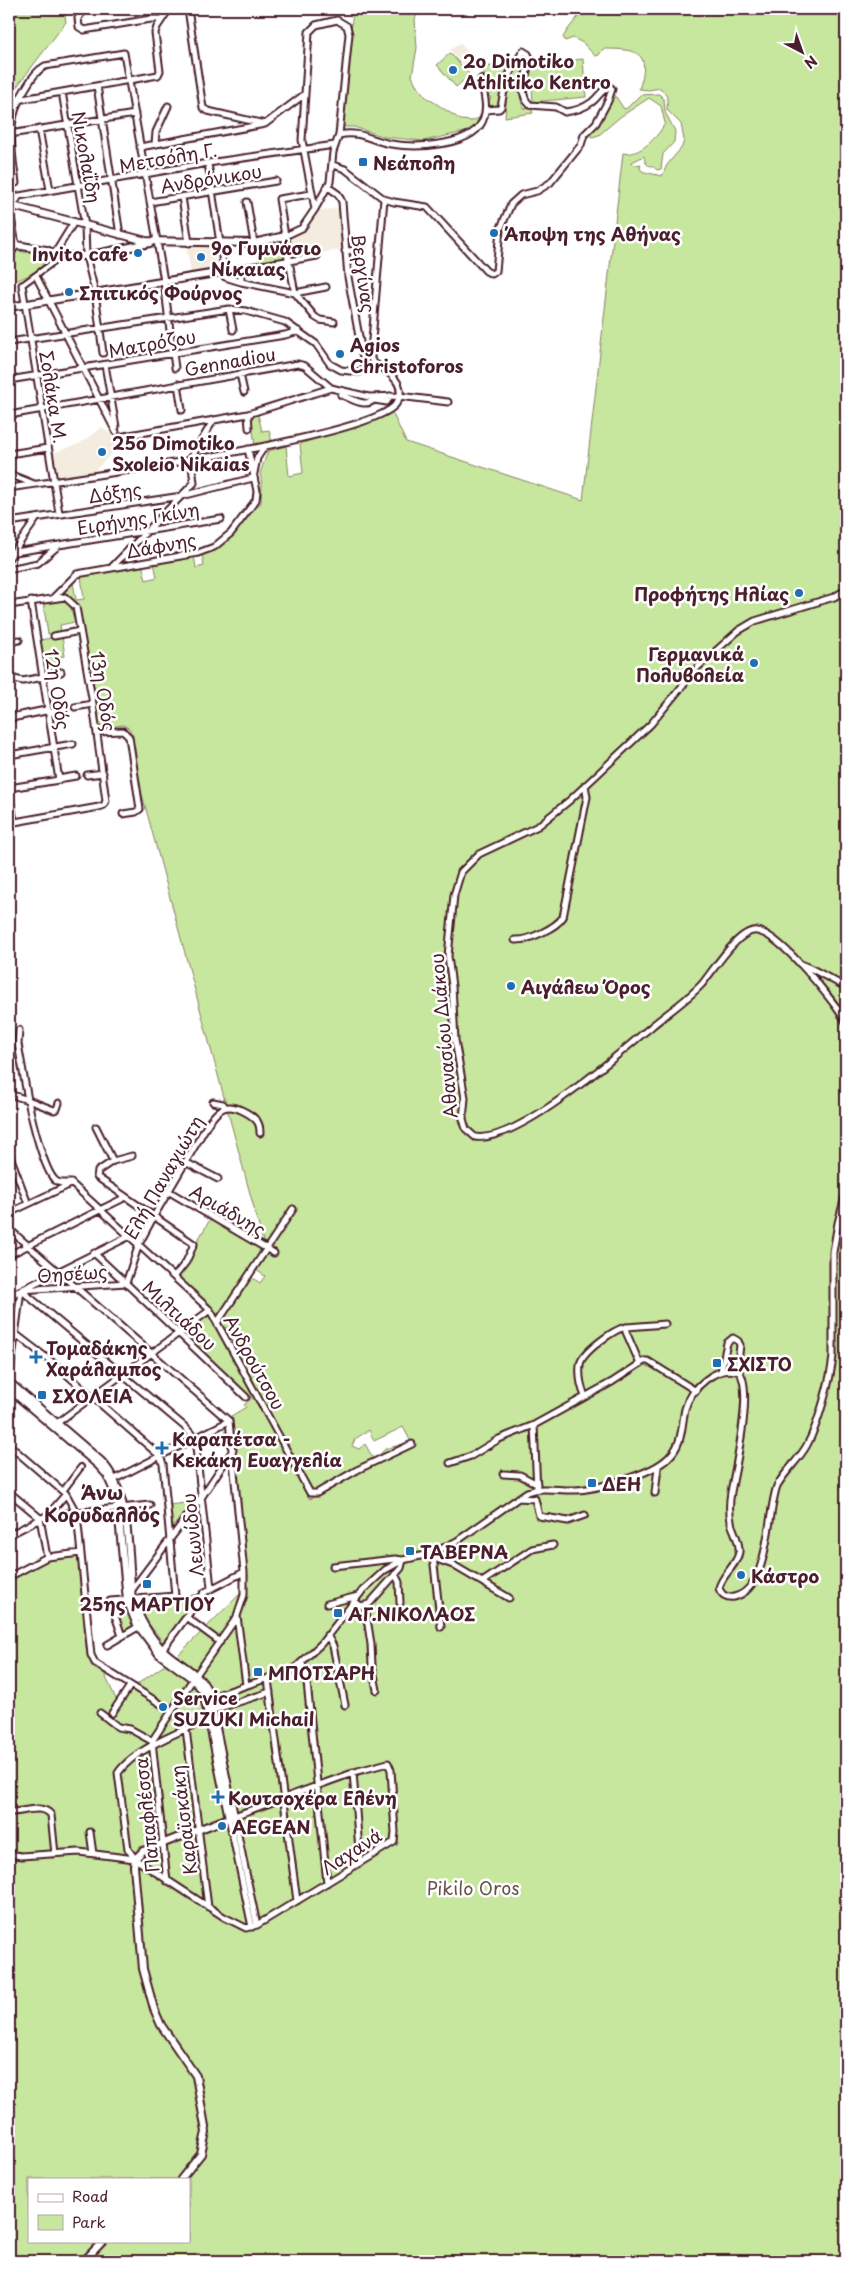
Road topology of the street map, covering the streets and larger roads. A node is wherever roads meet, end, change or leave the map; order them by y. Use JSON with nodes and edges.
{"nodes":[{"id":1,"x":85,"y":9,"type":"edge"},
{"id":2,"x":169,"y":9,"type":"edge"},
{"id":3,"x":188,"y":9,"type":"edge"},
{"id":4,"x":161,"y":19,"type":"junction"},
{"id":5,"x":481,"y":79,"type":"dead end"},
{"id":6,"x":128,"y":80,"type":"junction"},
{"id":7,"x":97,"y":86,"type":"junction"},
{"id":8,"x":62,"y":92,"type":"junction"},
{"id":9,"x":305,"y":94,"type":"junction"},
{"id":10,"x":17,"y":100,"type":"junction"},
{"id":11,"x":168,"y":106,"type":"dead end"},
{"id":12,"x":486,"y":110,"type":"junction"},
{"id":13,"x":135,"y":114,"type":"junction"},
{"id":14,"x":101,"y":119,"type":"junction"},
{"id":15,"x":67,"y":124,"type":"junction"},
{"id":16,"x":266,"y":124,"type":"junction"},
{"id":17,"x":38,"y":129,"type":"junction"},
{"id":18,"x":10,"y":134,"type":"junction"},
{"id":19,"x":339,"y":135,"type":"junction"},
{"id":20,"x":155,"y":144,"type":"junction"},
{"id":21,"x":335,"y":146,"type":"junction"},
{"id":22,"x":140,"y":147,"type":"junction"},
{"id":23,"x":303,"y":149,"type":"junction"},
{"id":24,"x":208,"y":163,"type":"junction"},
{"id":25,"x":332,"y":165,"type":"junction"},
{"id":26,"x":146,"y":174,"type":"junction"},
{"id":27,"x":276,"y":181,"type":"dead end"},
{"id":28,"x":112,"y":182,"type":"junction"},
{"id":29,"x":16,"y":183,"type":"dead end"},
{"id":30,"x":78,"y":186,"type":"junction"},
{"id":31,"x":328,"y":187,"type":"junction"},
{"id":32,"x":50,"y":190,"type":"junction"},
{"id":33,"x":212,"y":192,"type":"junction"},
{"id":34,"x":312,"y":194,"type":"junction"},
{"id":35,"x":182,"y":197,"type":"junction"},
{"id":36,"x":384,"y":199,"type":"junction"},
{"id":37,"x":150,"y":202,"type":"junction"},
{"id":38,"x":247,"y":202,"type":"dead end"},
{"id":39,"x":10,"y":206,"type":"edge"},
{"id":40,"x":315,"y":209,"type":"junction"},
{"id":41,"x":74,"y":222,"type":"junction"},
{"id":42,"x":85,"y":226,"type":"junction"},
{"id":43,"x":11,"y":233,"type":"edge"},
{"id":44,"x":120,"y":235,"type":"junction"},
{"id":45,"x":286,"y":236,"type":"junction"},
{"id":46,"x":156,"y":242,"type":"junction"},
{"id":47,"x":220,"y":242,"type":"junction"},
{"id":48,"x":189,"y":243,"type":"junction"},
{"id":49,"x":254,"y":243,"type":"junction"},
{"id":50,"x":16,"y":245,"type":"junction"},
{"id":51,"x":362,"y":250,"type":"dead end"},
{"id":52,"x":345,"y":251,"type":"junction"},
{"id":53,"x":55,"y":252,"type":"junction"},
{"id":54,"x":9,"y":254,"type":"edge"},
{"id":55,"x":62,"y":256,"type":"junction"},
{"id":56,"x":86,"y":256,"type":"junction"},
{"id":57,"x":317,"y":256,"type":"dead end"},
{"id":58,"x":290,"y":261,"type":"junction"},
{"id":59,"x":241,"y":269,"type":"junction"},
{"id":60,"x":225,"y":274,"type":"junction"},
{"id":61,"x":36,"y":276,"type":"junction"},
{"id":62,"x":164,"y":281,"type":"junction"},
{"id":63,"x":241,"y":282,"type":"junction"},
{"id":64,"x":22,"y":285,"type":"joint"},
{"id":65,"x":326,"y":287,"type":"dead end"},
{"id":66,"x":95,"y":292,"type":"junction"},
{"id":67,"x":295,"y":294,"type":"junction"},
{"id":68,"x":48,"y":300,"type":"junction"},
{"id":69,"x":26,"y":304,"type":"junction"},
{"id":70,"x":9,"y":307,"type":"edge"},
{"id":71,"x":229,"y":309,"type":"junction"},
{"id":72,"x":168,"y":317,"type":"junction"},
{"id":73,"x":334,"y":322,"type":"dead end"},
{"id":74,"x":100,"y":327,"type":"junction"},
{"id":75,"x":233,"y":330,"type":"dead end"},
{"id":76,"x":299,"y":331,"type":"junction"},
{"id":77,"x":65,"y":333,"type":"junction"},
{"id":78,"x":30,"y":338,"type":"junction"},
{"id":79,"x":171,"y":339,"type":"dead end"},
{"id":80,"x":9,"y":342,"type":"edge"},
{"id":81,"x":103,"y":353,"type":"dead end"},
{"id":82,"x":173,"y":353,"type":"junction"},
{"id":83,"x":105,"y":364,"type":"junction"},
{"id":84,"x":374,"y":364,"type":"junction"},
{"id":85,"x":83,"y":368,"type":"junction"},
{"id":86,"x":175,"y":368,"type":"dead end"},
{"id":87,"x":365,"y":370,"type":"junction"},
{"id":88,"x":240,"y":374,"type":"junction"},
{"id":89,"x":37,"y":376,"type":"junction"},
{"id":90,"x":9,"y":380,"type":"edge"},
{"id":91,"x":178,"y":384,"type":"junction"},
{"id":92,"x":332,"y":388,"type":"junction"},
{"id":93,"x":244,"y":392,"type":"dead end"},
{"id":94,"x":341,"y":395,"type":"dead end"},
{"id":95,"x":390,"y":396,"type":"junction"},
{"id":96,"x":399,"y":396,"type":"junction"},
{"id":97,"x":111,"y":398,"type":"junction"},
{"id":98,"x":99,"y":400,"type":"junction"},
{"id":99,"x":448,"y":402,"type":"dead end"},
{"id":100,"x":43,"y":408,"type":"junction"},
{"id":101,"x":182,"y":410,"type":"dead end"},
{"id":102,"x":9,"y":414,"type":"edge"},
{"id":103,"x":248,"y":414,"type":"junction"},
{"id":104,"x":213,"y":421,"type":"junction"},
{"id":105,"x":249,"y":428,"type":"dead end"},
{"id":106,"x":124,"y":436,"type":"dead end"},
{"id":107,"x":265,"y":446,"type":"junction"},
{"id":108,"x":48,"y":448,"type":"junction"},
{"id":109,"x":248,"y":449,"type":"junction"},
{"id":110,"x":9,"y":454,"type":"edge"},
{"id":111,"x":192,"y":458,"type":"junction"},
{"id":112,"x":9,"y":474,"type":"edge"},
{"id":113,"x":253,"y":478,"type":"junction"},
{"id":114,"x":54,"y":482,"type":"junction"},
{"id":115,"x":34,"y":484,"type":"junction"},
{"id":116,"x":9,"y":488,"type":"edge"},
{"id":117,"x":182,"y":496,"type":"junction"},
{"id":118,"x":59,"y":513,"type":"junction"},
{"id":119,"x":37,"y":518,"type":"junction"},
{"id":120,"x":221,"y":519,"type":"dead end"},
{"id":121,"x":9,"y":522,"type":"edge"},
{"id":122,"x":149,"y":530,"type":"junction"},
{"id":123,"x":59,"y":545,"type":"junction"},
{"id":124,"x":12,"y":552,"type":"edge"},
{"id":125,"x":9,"y":558,"type":"edge"},
{"id":126,"x":112,"y":567,"type":"junction"},
{"id":127,"x":9,"y":569,"type":"edge"},
{"id":128,"x":846,"y":590,"type":"edge"},
{"id":129,"x":54,"y":597,"type":"junction"},
{"id":130,"x":31,"y":601,"type":"junction"},
{"id":131,"x":9,"y":605,"type":"edge"},
{"id":132,"x":80,"y":631,"type":"junction"},
{"id":133,"x":54,"y":636,"type":"dead end"},
{"id":134,"x":19,"y":640,"type":"dead end"},
{"id":135,"x":9,"y":642,"type":"edge"},
{"id":136,"x":61,"y":672,"type":"dead end"},
{"id":137,"x":43,"y":676,"type":"junction"},
{"id":138,"x":14,"y":679,"type":"dead end"},
{"id":139,"x":93,"y":704,"type":"junction"},
{"id":140,"x":75,"y":707,"type":"dead end"},
{"id":141,"x":64,"y":710,"type":"dead end"},
{"id":142,"x":48,"y":711,"type":"junction"},
{"id":143,"x":9,"y":718,"type":"edge"},
{"id":144,"x":97,"y":732,"type":"junction"},
{"id":145,"x":73,"y":744,"type":"dead end"},
{"id":146,"x":54,"y":749,"type":"junction"},
{"id":147,"x":9,"y":756,"type":"edge"},
{"id":148,"x":103,"y":773,"type":"junction"},
{"id":149,"x":87,"y":775,"type":"dead end"},
{"id":150,"x":76,"y":776,"type":"dead end"},
{"id":151,"x":58,"y":780,"type":"junction"},
{"id":152,"x":585,"y":785,"type":"junction"},
{"id":153,"x":9,"y":788,"type":"edge"},
{"id":154,"x":123,"y":814,"type":"dead end"},
{"id":155,"x":11,"y":822,"type":"edge"},
{"id":156,"x":515,"y":940,"type":"dead end"},
{"id":157,"x":800,"y":964,"type":"junction"},
{"id":158,"x":846,"y":987,"type":"edge"},
{"id":159,"x":846,"y":1022,"type":"edge"},
{"id":160,"x":19,"y":1030,"type":"dead end"},
{"id":161,"x":9,"y":1094,"type":"edge"},
{"id":162,"x":28,"y":1100,"type":"junction"},
{"id":163,"x":213,"y":1102,"type":"dead end"},
{"id":164,"x":59,"y":1103,"type":"dead end"},
{"id":165,"x":225,"y":1107,"type":"junction"},
{"id":166,"x":96,"y":1127,"type":"dead end"},
{"id":167,"x":260,"y":1133,"type":"dead end"},
{"id":168,"x":9,"y":1153,"type":"edge"},
{"id":169,"x":132,"y":1156,"type":"dead end"},
{"id":170,"x":113,"y":1161,"type":"junction"},
{"id":171,"x":185,"y":1162,"type":"junction"},
{"id":172,"x":218,"y":1179,"type":"dead end"},
{"id":173,"x":71,"y":1183,"type":"junction"},
{"id":174,"x":168,"y":1192,"type":"junction"},
{"id":175,"x":846,"y":1193,"type":"edge"},
{"id":176,"x":126,"y":1197,"type":"junction"},
{"id":177,"x":28,"y":1204,"type":"junction"},
{"id":178,"x":293,"y":1209,"type":"dead end"},
{"id":179,"x":101,"y":1210,"type":"junction"},
{"id":180,"x":9,"y":1213,"type":"edge"},
{"id":181,"x":154,"y":1216,"type":"junction"},
{"id":182,"x":9,"y":1229,"type":"edge"},
{"id":183,"x":130,"y":1236,"type":"junction"},
{"id":184,"x":139,"y":1244,"type":"junction"},
{"id":185,"x":28,"y":1246,"type":"junction"},
{"id":186,"x":266,"y":1248,"type":"junction"},
{"id":187,"x":94,"y":1253,"type":"junction"},
{"id":188,"x":274,"y":1253,"type":"dead end"},
{"id":189,"x":9,"y":1255,"type":"edge"},
{"id":190,"x":56,"y":1270,"type":"junction"},
{"id":191,"x":175,"y":1276,"type":"junction"},
{"id":192,"x":126,"y":1283,"type":"junction"},
{"id":193,"x":75,"y":1287,"type":"junction"},
{"id":194,"x":21,"y":1290,"type":"junction"},
{"id":195,"x":9,"y":1296,"type":"edge"},
{"id":196,"x":210,"y":1310,"type":"junction"},
{"id":197,"x":217,"y":1323,"type":"junction"},
{"id":198,"x":665,"y":1324,"type":"dead end"},
{"id":199,"x":626,"y":1327,"type":"junction"},
{"id":200,"x":9,"y":1329,"type":"edge"},
{"id":201,"x":179,"y":1332,"type":"junction"},
{"id":202,"x":15,"y":1334,"type":"junction"},
{"id":203,"x":152,"y":1353,"type":"junction"},
{"id":204,"x":640,"y":1364,"type":"junction"},
{"id":205,"x":721,"y":1371,"type":"junction"},
{"id":206,"x":737,"y":1371,"type":"junction"},
{"id":207,"x":122,"y":1374,"type":"junction"},
{"id":208,"x":9,"y":1382,"type":"edge"},
{"id":209,"x":9,"y":1389,"type":"edge"},
{"id":210,"x":696,"y":1391,"type":"junction"},
{"id":211,"x":585,"y":1396,"type":"junction"},
{"id":212,"x":92,"y":1397,"type":"junction"},
{"id":213,"x":246,"y":1397,"type":"dead end"},
{"id":214,"x":229,"y":1421,"type":"junction"},
{"id":215,"x":56,"y":1423,"type":"junction"},
{"id":216,"x":534,"y":1425,"type":"junction"},
{"id":217,"x":194,"y":1438,"type":"junction"},
{"id":218,"x":412,"y":1444,"type":"dead end"},
{"id":219,"x":9,"y":1445,"type":"edge"},
{"id":220,"x":233,"y":1450,"type":"junction"},
{"id":221,"x":15,"y":1451,"type":"junction"},
{"id":222,"x":9,"y":1456,"type":"edge"},
{"id":223,"x":160,"y":1456,"type":"junction"},
{"id":224,"x":450,"y":1463,"type":"dead end"},
{"id":225,"x":658,"y":1467,"type":"junction"},
{"id":226,"x":81,"y":1468,"type":"dead end"},
{"id":227,"x":503,"y":1474,"type":"dead end"},
{"id":228,"x":115,"y":1479,"type":"junction"},
{"id":229,"x":537,"y":1487,"type":"junction"},
{"id":230,"x":9,"y":1492,"type":"edge"},
{"id":231,"x":655,"y":1492,"type":"dead end"},
{"id":232,"x":64,"y":1493,"type":"junction"},
{"id":233,"x":201,"y":1498,"type":"junction"},
{"id":234,"x":518,"y":1498,"type":"junction"},
{"id":235,"x":150,"y":1506,"type":"dead end"},
{"id":236,"x":121,"y":1508,"type":"junction"},
{"id":237,"x":77,"y":1514,"type":"junction"},
{"id":238,"x":48,"y":1515,"type":"junction"},
{"id":239,"x":585,"y":1515,"type":"dead end"},
{"id":240,"x":40,"y":1518,"type":"junction"},
{"id":241,"x":9,"y":1535,"type":"edge"},
{"id":242,"x":169,"y":1540,"type":"junction"},
{"id":243,"x":553,"y":1545,"type":"dead end"},
{"id":244,"x":81,"y":1553,"type":"junction"},
{"id":245,"x":433,"y":1556,"type":"junction"},
{"id":246,"x":47,"y":1557,"type":"junction"},
{"id":247,"x":403,"y":1560,"type":"junction"},
{"id":248,"x":333,"y":1566,"type":"dead end"},
{"id":249,"x":244,"y":1572,"type":"junction"},
{"id":250,"x":396,"y":1574,"type":"junction"},
{"id":251,"x":9,"y":1577,"type":"edge"},
{"id":252,"x":482,"y":1582,"type":"junction"},
{"id":253,"x":211,"y":1588,"type":"junction"},
{"id":254,"x":132,"y":1590,"type":"junction"},
{"id":255,"x":509,"y":1598,"type":"dead end"},
{"id":256,"x":356,"y":1599,"type":"junction"},
{"id":257,"x":130,"y":1600,"type":"junction"},
{"id":258,"x":327,"y":1604,"type":"dead end"},
{"id":259,"x":400,"y":1604,"type":"dead end"},
{"id":260,"x":365,"y":1606,"type":"junction"},
{"id":261,"x":237,"y":1616,"type":"junction"},
{"id":262,"x":186,"y":1617,"type":"junction"},
{"id":263,"x":138,"y":1627,"type":"junction"},
{"id":264,"x":442,"y":1627,"type":"dead end"},
{"id":265,"x":327,"y":1635,"type":"junction"},
{"id":266,"x":122,"y":1636,"type":"junction"},
{"id":267,"x":220,"y":1642,"type":"junction"},
{"id":268,"x":107,"y":1644,"type":"dead end"},
{"id":269,"x":162,"y":1650,"type":"junction"},
{"id":270,"x":302,"y":1664,"type":"junction"},
{"id":271,"x":195,"y":1677,"type":"junction"},
{"id":272,"x":268,"y":1679,"type":"junction"},
{"id":273,"x":246,"y":1685,"type":"junction"},
{"id":274,"x":130,"y":1686,"type":"junction"},
{"id":275,"x":377,"y":1690,"type":"dead end"},
{"id":276,"x":270,"y":1692,"type":"junction"},
{"id":277,"x":207,"y":1699,"type":"junction"},
{"id":278,"x":345,"y":1705,"type":"dead end"},
{"id":279,"x":172,"y":1711,"type":"junction"},
{"id":280,"x":209,"y":1711,"type":"junction"},
{"id":281,"x":112,"y":1712,"type":"dead end"},
{"id":282,"x":100,"y":1714,"type":"dead end"},
{"id":283,"x":208,"y":1719,"type":"junction"},
{"id":284,"x":186,"y":1729,"type":"junction"},
{"id":285,"x":152,"y":1744,"type":"junction"},
{"id":286,"x":353,"y":1772,"type":"junction"},
{"id":287,"x":317,"y":1786,"type":"junction"},
{"id":288,"x":284,"y":1799,"type":"junction"},
{"id":289,"x":9,"y":1812,"type":"edge"},
{"id":290,"x":232,"y":1817,"type":"junction"},
{"id":291,"x":198,"y":1831,"type":"junction"},
{"id":292,"x":90,"y":1832,"type":"dead end"},
{"id":293,"x":163,"y":1843,"type":"junction"},
{"id":294,"x":9,"y":1854,"type":"edge"},
{"id":295,"x":55,"y":1854,"type":"junction"},
{"id":296,"x":93,"y":1854,"type":"junction"},
{"id":297,"x":135,"y":1859,"type":"junction"},
{"id":298,"x":360,"y":1863,"type":"junction"},
{"id":299,"x":167,"y":1881,"type":"junction"},
{"id":300,"x":327,"y":1883,"type":"junction"},
{"id":301,"x":297,"y":1901,"type":"junction"},
{"id":302,"x":208,"y":1907,"type":"junction"},
{"id":303,"x":254,"y":1926,"type":"junction"},
{"id":304,"x":182,"y":2178,"type":"edge"},
{"id":305,"x":101,"y":2242,"type":"edge"},
{"id":306,"x":84,"y":2261,"type":"edge"}],
"edges":[{"from":1,"to":4,"type":"street"},
{"from":2,"to":4,"type":"street"},
{"from":3,"to":16,"type":"street"},
{"from":4,"to":6,"type":"street"},
{"from":5,"to":12,"type":"street"},
{"from":6,"to":7,"type":"street"},
{"from":6,"to":10,"type":"street"},
{"from":6,"to":13,"type":"street"},
{"from":7,"to":8,"type":"street"},
{"from":7,"to":14,"type":"street"},
{"from":8,"to":10,"type":"street"},
{"from":8,"to":15,"type":"street","name":"Νικολαΐδη"},
{"from":9,"to":16,"type":"street"},
{"from":9,"to":19,"type":"street"},
{"from":9,"to":23,"type":"street"},
{"from":10,"to":18,"type":"street"},
{"from":11,"to":20,"type":"street"},
{"from":12,"to":19,"type":"street"},
{"from":12,"to":36,"type":"street"},
{"from":13,"to":14,"type":"street"},
{"from":13,"to":22,"type":"street"},
{"from":14,"to":15,"type":"street"},
{"from":14,"to":28,"type":"street"},
{"from":15,"to":17,"type":"street"},
{"from":15,"to":30,"type":"street","name":"Νικολαΐδη"},
{"from":16,"to":20,"type":"street"},
{"from":17,"to":18,"type":"street"},
{"from":17,"to":32,"type":"street"},
{"from":18,"to":29,"type":"street"},
{"from":19,"to":21,"type":"street"},
{"from":20,"to":22,"type":"street"},
{"from":21,"to":23,"type":"street","name":"Μετσόλη Γ."},
{"from":21,"to":25,"type":"street"},
{"from":22,"to":26,"type":"street"},
{"from":23,"to":24,"type":"street","name":"Μετσόλη Γ."},
{"from":23,"to":34,"type":"street"},
{"from":24,"to":26,"type":"street","name":"Μετσόλη Γ."},
{"from":24,"to":33,"type":"street"},
{"from":25,"to":31,"type":"street"},
{"from":25,"to":36,"type":"street"},
{"from":26,"to":28,"type":"street","name":"Μετσόλη Γ."},
{"from":26,"to":37,"type":"street"},
{"from":27,"to":33,"type":"street","name":"Ανδρόνικου"},
{"from":28,"to":30,"type":"street","name":"Μετσόλη Γ."},
{"from":28,"to":44,"type":"street"},
{"from":30,"to":32,"type":"street","name":"Μετσόλη Γ."},
{"from":30,"to":42,"type":"street","name":"Νικολαΐδη"},
{"from":31,"to":40,"type":"street"},
{"from":31,"to":52,"type":"street","name":"Βεργίνας"},
{"from":32,"to":39,"type":"street","name":"Μετσόλη Γ."},
{"from":33,"to":35,"type":"street","name":"Ανδρόνικου"},
{"from":33,"to":47,"type":"street"},
{"from":34,"to":40,"type":"street"},
{"from":34,"to":45,"type":"street"},
{"from":35,"to":37,"type":"street","name":"Ανδρόνικου"},
{"from":35,"to":48,"type":"street"},
{"from":36,"to":84,"type":"street"},
{"from":37,"to":46,"type":"street"},
{"from":38,"to":49,"type":"street"},
{"from":39,"to":41,"type":"street"},
{"from":39,"to":43,"type":"street"},
{"from":40,"to":45,"type":"street"},
{"from":41,"to":42,"type":"street"},
{"from":41,"to":53,"type":"street"},
{"from":42,"to":44,"type":"street"},
{"from":42,"to":56,"type":"street","name":"Νικολαΐδη"},
{"from":43,"to":50,"type":"street"},
{"from":44,"to":46,"type":"street"},
{"from":45,"to":49,"type":"street"},
{"from":45,"to":58,"type":"street"},
{"from":46,"to":48,"type":"street"},
{"from":46,"to":56,"type":"street"},
{"from":46,"to":62,"type":"street"},
{"from":47,"to":48,"type":"street"},
{"from":47,"to":49,"type":"street"},
{"from":47,"to":60,"type":"street"},
{"from":50,"to":53,"type":"street"},
{"from":50,"to":54,"type":"street"},
{"from":51,"to":52,"type":"street"},
{"from":52,"to":87,"type":"street","name":"Βεργίνας"},
{"from":53,"to":55,"type":"street"},
{"from":55,"to":56,"type":"street"},
{"from":55,"to":61,"type":"street"},
{"from":56,"to":66,"type":"street","name":"Νικολαΐδη"},
{"from":57,"to":58,"type":"street"},
{"from":58,"to":59,"type":"street"},
{"from":58,"to":67,"type":"street"},
{"from":59,"to":60,"type":"street"},
{"from":59,"to":63,"type":"street"},
{"from":60,"to":62,"type":"street"},
{"from":60,"to":63,"type":"street"},
{"from":61,"to":64,"type":"street"},
{"from":61,"to":68,"type":"street"},
{"from":62,"to":66,"type":"street"},
{"from":62,"to":72,"type":"street"},
{"from":63,"to":67,"type":"street"},
{"from":64,"to":69,"type":"street","name":"Σολάκα Μ."},
{"from":65,"to":67,"type":"street"},
{"from":66,"to":68,"type":"street"},
{"from":66,"to":74,"type":"street","name":"Νικολαΐδη"},
{"from":67,"to":73,"type":"street"},
{"from":68,"to":69,"type":"street"},
{"from":68,"to":77,"type":"street"},
{"from":69,"to":70,"type":"street"},
{"from":69,"to":78,"type":"street","name":"Σολάκα Μ."},
{"from":71,"to":72,"type":"street"},
{"from":71,"to":75,"type":"street"},
{"from":71,"to":76,"type":"street"},
{"from":72,"to":74,"type":"street"},
{"from":72,"to":79,"type":"street"},
{"from":74,"to":77,"type":"street"},
{"from":74,"to":81,"type":"street","name":"Νικολαΐδη"},
{"from":76,"to":82,"type":"street","name":"Ματρόζου"},
{"from":76,"to":87,"type":"street"},
{"from":77,"to":78,"type":"street"},
{"from":77,"to":85,"type":"street"},
{"from":78,"to":80,"type":"street"},
{"from":78,"to":89,"type":"street","name":"Σολάκα Μ."},
{"from":82,"to":83,"type":"street","name":"Ματρόζου"},
{"from":82,"to":86,"type":"street"},
{"from":83,"to":85,"type":"street","name":"Ματρόζου"},
{"from":83,"to":97,"type":"street"},
{"from":84,"to":87,"type":"street"},
{"from":84,"to":96,"type":"street"},
{"from":85,"to":89,"type":"street","name":"Ματρόζου"},
{"from":85,"to":98,"type":"street"},
{"from":88,"to":91,"type":"street","name":"Gennadiou"},
{"from":88,"to":92,"type":"street","name":"Gennadiou"},
{"from":88,"to":93,"type":"street"},
{"from":89,"to":90,"type":"street","name":"Ματρόζου"},
{"from":89,"to":100,"type":"street","name":"Σολάκα Μ."},
{"from":91,"to":97,"type":"street","name":"Gennadiou"},
{"from":91,"to":101,"type":"street"},
{"from":92,"to":95,"type":"street","name":"Gennadiou"},
{"from":92,"to":103,"type":"street"},
{"from":94,"to":95,"type":"street"},
{"from":95,"to":96,"type":"street","name":"Gennadiou"},
{"from":96,"to":99,"type":"street","name":"Gennadiou"},
{"from":96,"to":107,"type":"street"},
{"from":97,"to":98,"type":"street","name":"Gennadiou"},
{"from":97,"to":98,"type":"street"},
{"from":98,"to":100,"type":"street","name":"Gennadiou"},
{"from":100,"to":102,"type":"street","name":"Gennadiou"},
{"from":100,"to":108,"type":"street","name":"Σολάκα Μ."},
{"from":103,"to":104,"type":"street"},
{"from":103,"to":105,"type":"street"},
{"from":104,"to":106,"type":"street"},
{"from":104,"to":111,"type":"street"},
{"from":107,"to":109,"type":"street"},
{"from":107,"to":113,"type":"street"},
{"from":108,"to":110,"type":"street"},
{"from":108,"to":114,"type":"street","name":"Σολάκα Μ."},
{"from":109,"to":111,"type":"street"},
{"from":109,"to":113,"type":"street","name":"Δάφνης"},
{"from":111,"to":114,"type":"street"},
{"from":111,"to":117,"type":"street"},
{"from":112,"to":115,"type":"street"},
{"from":113,"to":117,"type":"street","name":"Δόξης"},
{"from":113,"to":126,"type":"street","name":"Δάφνης"},
{"from":114,"to":115,"type":"street"},
{"from":114,"to":118,"type":"street","name":"Σολάκα Μ."},
{"from":115,"to":116,"type":"street"},
{"from":117,"to":118,"type":"street","name":"Δόξης"},
{"from":117,"to":122,"type":"street"},
{"from":118,"to":119,"type":"street","name":"Δόξης"},
{"from":119,"to":121,"type":"street","name":"Δόξης"},
{"from":119,"to":124,"type":"street"},
{"from":120,"to":122,"type":"street","name":"Ειρήνης Γκίνη"},
{"from":122,"to":123,"type":"street","name":"Ειρήνης Γκίνη"},
{"from":122,"to":126,"type":"street"},
{"from":123,"to":124,"type":"street","name":"Ειρήνης Γκίνη"},
{"from":123,"to":127,"type":"street","name":"Ειρήνης Γκίνη"},
{"from":124,"to":125,"type":"street"},
{"from":126,"to":129,"type":"street","name":"Δάφνης"},
{"from":128,"to":152,"type":"street","name":"Αθανασίου Διάκου"},
{"from":129,"to":130,"type":"street"},
{"from":129,"to":132,"type":"street","name":"13η Οδός"},
{"from":130,"to":131,"type":"street"},
{"from":130,"to":137,"type":"street","name":"12η Οδός"},
{"from":132,"to":133,"type":"street"},
{"from":132,"to":139,"type":"street","name":"13η Οδός"},
{"from":134,"to":135,"type":"street"},
{"from":136,"to":137,"type":"street"},
{"from":137,"to":138,"type":"street"},
{"from":137,"to":142,"type":"street","name":"12η Οδός"},
{"from":139,"to":140,"type":"street"},
{"from":139,"to":144,"type":"street","name":"13η Οδός"},
{"from":141,"to":142,"type":"street"},
{"from":142,"to":143,"type":"street"},
{"from":142,"to":146,"type":"street","name":"12η Οδός"},
{"from":144,"to":148,"type":"street","name":"13η Οδός"},
{"from":144,"to":154,"type":"street"},
{"from":145,"to":146,"type":"street"},
{"from":146,"to":147,"type":"street"},
{"from":146,"to":151,"type":"street","name":"12η Οδός"},
{"from":148,"to":149,"type":"street"},
{"from":148,"to":155,"type":"street","name":"13η Οδός"},
{"from":150,"to":151,"type":"street"},
{"from":151,"to":153,"type":"street"},
{"from":152,"to":156,"type":"street"},
{"from":152,"to":157,"type":"street","name":"Αθανασίου Διάκου"},
{"from":153,"to":155,"type":"street"},
{"from":157,"to":158,"type":"street"},
{"from":157,"to":159,"type":"street","name":"Αθανασίου Διάκου"},
{"from":160,"to":162,"type":"street"},
{"from":161,"to":162,"type":"street"},
{"from":162,"to":164,"type":"street"},
{"from":162,"to":173,"type":"street","name":"Ανδρούτσου"},
{"from":163,"to":165,"type":"street"},
{"from":165,"to":167,"type":"street","name":"Ελή Παναγιώτη"},
{"from":165,"to":171,"type":"street","name":"Ελή Παναγιώτη"},
{"from":166,"to":170,"type":"street"},
{"from":168,"to":177,"type":"street"},
{"from":169,"to":170,"type":"street"},
{"from":170,"to":176,"type":"street"},
{"from":171,"to":172,"type":"street"},
{"from":171,"to":174,"type":"street","name":"Ελή Παναγιώτη"},
{"from":173,"to":177,"type":"street"},
{"from":173,"to":179,"type":"street","name":"Ανδρούτσου"},
{"from":174,"to":181,"type":"street","name":"Ελή Παναγιώτη"},
{"from":174,"to":186,"type":"street","name":"Αριάδνης"},
{"from":175,"to":206,"type":"street"},
{"from":176,"to":179,"type":"street"},
{"from":176,"to":181,"type":"street"},
{"from":177,"to":180,"type":"street"},
{"from":178,"to":186,"type":"street"},
{"from":179,"to":183,"type":"street","name":"Ανδρούτσου"},
{"from":179,"to":185,"type":"street"},
{"from":181,"to":184,"type":"street","name":"Ελή Παναγιώτη"},
{"from":181,"to":191,"type":"street"},
{"from":182,"to":185,"type":"street"},
{"from":183,"to":184,"type":"street","name":"Ανδρούτσου"},
{"from":183,"to":187,"type":"street"},
{"from":184,"to":191,"type":"street","name":"Ανδρούτσου"},
{"from":184,"to":192,"type":"street","name":"Ελή Παναγιώτη"},
{"from":185,"to":189,"type":"street"},
{"from":185,"to":190,"type":"street"},
{"from":186,"to":188,"type":"street","name":"Αριάδνης"},
{"from":186,"to":197,"type":"street"},
{"from":187,"to":190,"type":"street"},
{"from":187,"to":192,"type":"street","name":"Μιλτιάδου"},
{"from":190,"to":193,"type":"street"},
{"from":190,"to":194,"type":"street"},
{"from":191,"to":196,"type":"street","name":"Ανδρούτσου"},
{"from":192,"to":193,"type":"street","name":"Θησέως"},
{"from":192,"to":201,"type":"street","name":"Μιλτιάδου"},
{"from":193,"to":194,"type":"street","name":"Θησέως"},
{"from":193,"to":203,"type":"street"},
{"from":194,"to":195,"type":"street"},
{"from":194,"to":202,"type":"street"},
{"from":194,"to":207,"type":"street"},
{"from":196,"to":197,"type":"street","name":"Ανδρούτσου"},
{"from":196,"to":201,"type":"street"},
{"from":197,"to":218,"type":"street","name":"Ανδρούτσου"},
{"from":198,"to":199,"type":"street"},
{"from":199,"to":204,"type":"street"},
{"from":199,"to":211,"type":"street"},
{"from":200,"to":202,"type":"street"},
{"from":201,"to":203,"type":"street"},
{"from":201,"to":213,"type":"street","name":"Μιλτιάδου"},
{"from":202,"to":208,"type":"street"},
{"from":202,"to":212,"type":"street"},
{"from":203,"to":207,"type":"street"},
{"from":203,"to":214,"type":"street"},
{"from":204,"to":210,"type":"street"},
{"from":204,"to":211,"type":"street"},
{"from":205,"to":206,"type":"street"},
{"from":205,"to":206,"type":"street"},
{"from":205,"to":210,"type":"street"},
{"from":207,"to":212,"type":"street"},
{"from":207,"to":217,"type":"street"},
{"from":208,"to":215,"type":"street"},
{"from":209,"to":236,"type":"street"},
{"from":210,"to":225,"type":"street"},
{"from":211,"to":216,"type":"street"},
{"from":212,"to":215,"type":"street"},
{"from":212,"to":223,"type":"street"},
{"from":214,"to":217,"type":"street"},
{"from":214,"to":220,"type":"street"},
{"from":215,"to":228,"type":"street"},
{"from":216,"to":224,"type":"street"},
{"from":216,"to":229,"type":"street"},
{"from":217,"to":223,"type":"street"},
{"from":217,"to":233,"type":"street","name":"Λεωνίδου"},
{"from":219,"to":221,"type":"street"},
{"from":220,"to":233,"type":"street"},
{"from":220,"to":249,"type":"street"},
{"from":221,"to":222,"type":"street"},
{"from":221,"to":232,"type":"street"},
{"from":223,"to":228,"type":"street"},
{"from":223,"to":242,"type":"street"},
{"from":225,"to":229,"type":"street"},
{"from":225,"to":231,"type":"street"},
{"from":226,"to":232,"type":"street"},
{"from":227,"to":229,"type":"street"},
{"from":228,"to":236,"type":"street"},
{"from":229,"to":234,"type":"street"},
{"from":230,"to":240,"type":"street"},
{"from":232,"to":237,"type":"street"},
{"from":232,"to":238,"type":"street"},
{"from":233,"to":242,"type":"street"},
{"from":233,"to":253,"type":"street","name":"Λεωνίδου"},
{"from":234,"to":239,"type":"street"},
{"from":234,"to":245,"type":"street"},
{"from":235,"to":236,"type":"street"},
{"from":236,"to":237,"type":"street"},
{"from":236,"to":254,"type":"street"},
{"from":236,"to":257,"type":"street"},
{"from":237,"to":238,"type":"street"},
{"from":237,"to":244,"type":"street"},
{"from":238,"to":240,"type":"street"},
{"from":240,"to":241,"type":"street"},
{"from":240,"to":246,"type":"street"},
{"from":242,"to":254,"type":"street"},
{"from":242,"to":257,"type":"street"},
{"from":243,"to":252,"type":"street"},
{"from":244,"to":246,"type":"street"},
{"from":244,"to":274,"type":"street"},
{"from":245,"to":247,"type":"street"},
{"from":245,"to":252,"type":"street"},
{"from":245,"to":264,"type":"street"},
{"from":246,"to":251,"type":"street"},
{"from":247,"to":248,"type":"street"},
{"from":247,"to":250,"type":"street"},
{"from":247,"to":256,"type":"street"},
{"from":249,"to":253,"type":"street"},
{"from":249,"to":261,"type":"street"},
{"from":250,"to":259,"type":"street"},
{"from":250,"to":260,"type":"street"},
{"from":252,"to":255,"type":"street"},
{"from":253,"to":262,"type":"street"},
{"from":254,"to":257,"type":"street"},
{"from":256,"to":258,"type":"street"},
{"from":256,"to":260,"type":"street"},
{"from":256,"to":265,"type":"street"},
{"from":257,"to":263,"type":"street"},
{"from":257,"to":266,"type":"street"},
{"from":257,"to":269,"type":"street"},
{"from":260,"to":275,"type":"street"},
{"from":261,"to":267,"type":"street"},
{"from":261,"to":273,"type":"street"},
{"from":262,"to":267,"type":"street"},
{"from":262,"to":269,"type":"street"},
{"from":263,"to":266,"type":"street"},
{"from":263,"to":271,"type":"street"},
{"from":265,"to":270,"type":"street"},
{"from":265,"to":278,"type":"street"},
{"from":266,"to":268,"type":"street"},
{"from":267,"to":271,"type":"street"},
{"from":269,"to":271,"type":"street"},
{"from":270,"to":272,"type":"street"},
{"from":270,"to":287,"type":"street"},
{"from":271,"to":277,"type":"street"},
{"from":271,"to":279,"type":"street"},
{"from":272,"to":273,"type":"street"},
{"from":272,"to":276,"type":"street"},
{"from":273,"to":277,"type":"street"},
{"from":274,"to":279,"type":"street"},
{"from":274,"to":281,"type":"street"},
{"from":276,"to":280,"type":"street"},
{"from":276,"to":288,"type":"street"},
{"from":277,"to":280,"type":"street"},
{"from":279,"to":285,"type":"street"},
{"from":280,"to":283,"type":"street"},
{"from":280,"to":290,"type":"street"},
{"from":282,"to":285,"type":"street"},
{"from":283,"to":284,"type":"street"},
{"from":283,"to":290,"type":"street"},
{"from":284,"to":285,"type":"street"},
{"from":284,"to":291,"type":"street","name":"Καραϊσκάκη"},
{"from":285,"to":293,"type":"street","name":"Παπαφλέσσα"},
{"from":285,"to":297,"type":"street"},
{"from":286,"to":287,"type":"street"},
{"from":286,"to":298,"type":"street"},
{"from":286,"to":298,"type":"street","name":"Λαχανά"},
{"from":287,"to":288,"type":"street"},
{"from":287,"to":300,"type":"street"},
{"from":288,"to":290,"type":"street"},
{"from":288,"to":301,"type":"street"},
{"from":289,"to":295,"type":"street"},
{"from":290,"to":291,"type":"street"},
{"from":290,"to":303,"type":"street"},
{"from":291,"to":293,"type":"street"},
{"from":291,"to":302,"type":"street","name":"Καραϊσκάκη"},
{"from":292,"to":296,"type":"street"},
{"from":293,"to":297,"type":"street"},
{"from":293,"to":299,"type":"street","name":"Παπαφλέσσα"},
{"from":294,"to":295,"type":"street"},
{"from":295,"to":296,"type":"street"},
{"from":296,"to":297,"type":"street"},
{"from":297,"to":299,"type":"street"},
{"from":297,"to":304,"type":"street"},
{"from":298,"to":300,"type":"street","name":"Λαχανά"},
{"from":299,"to":302,"type":"street"},
{"from":300,"to":301,"type":"street","name":"Λαχανά"},
{"from":301,"to":303,"type":"street","name":"Λαχανά"},
{"from":302,"to":303,"type":"street"},
{"from":305,"to":306,"type":"street"}]}
